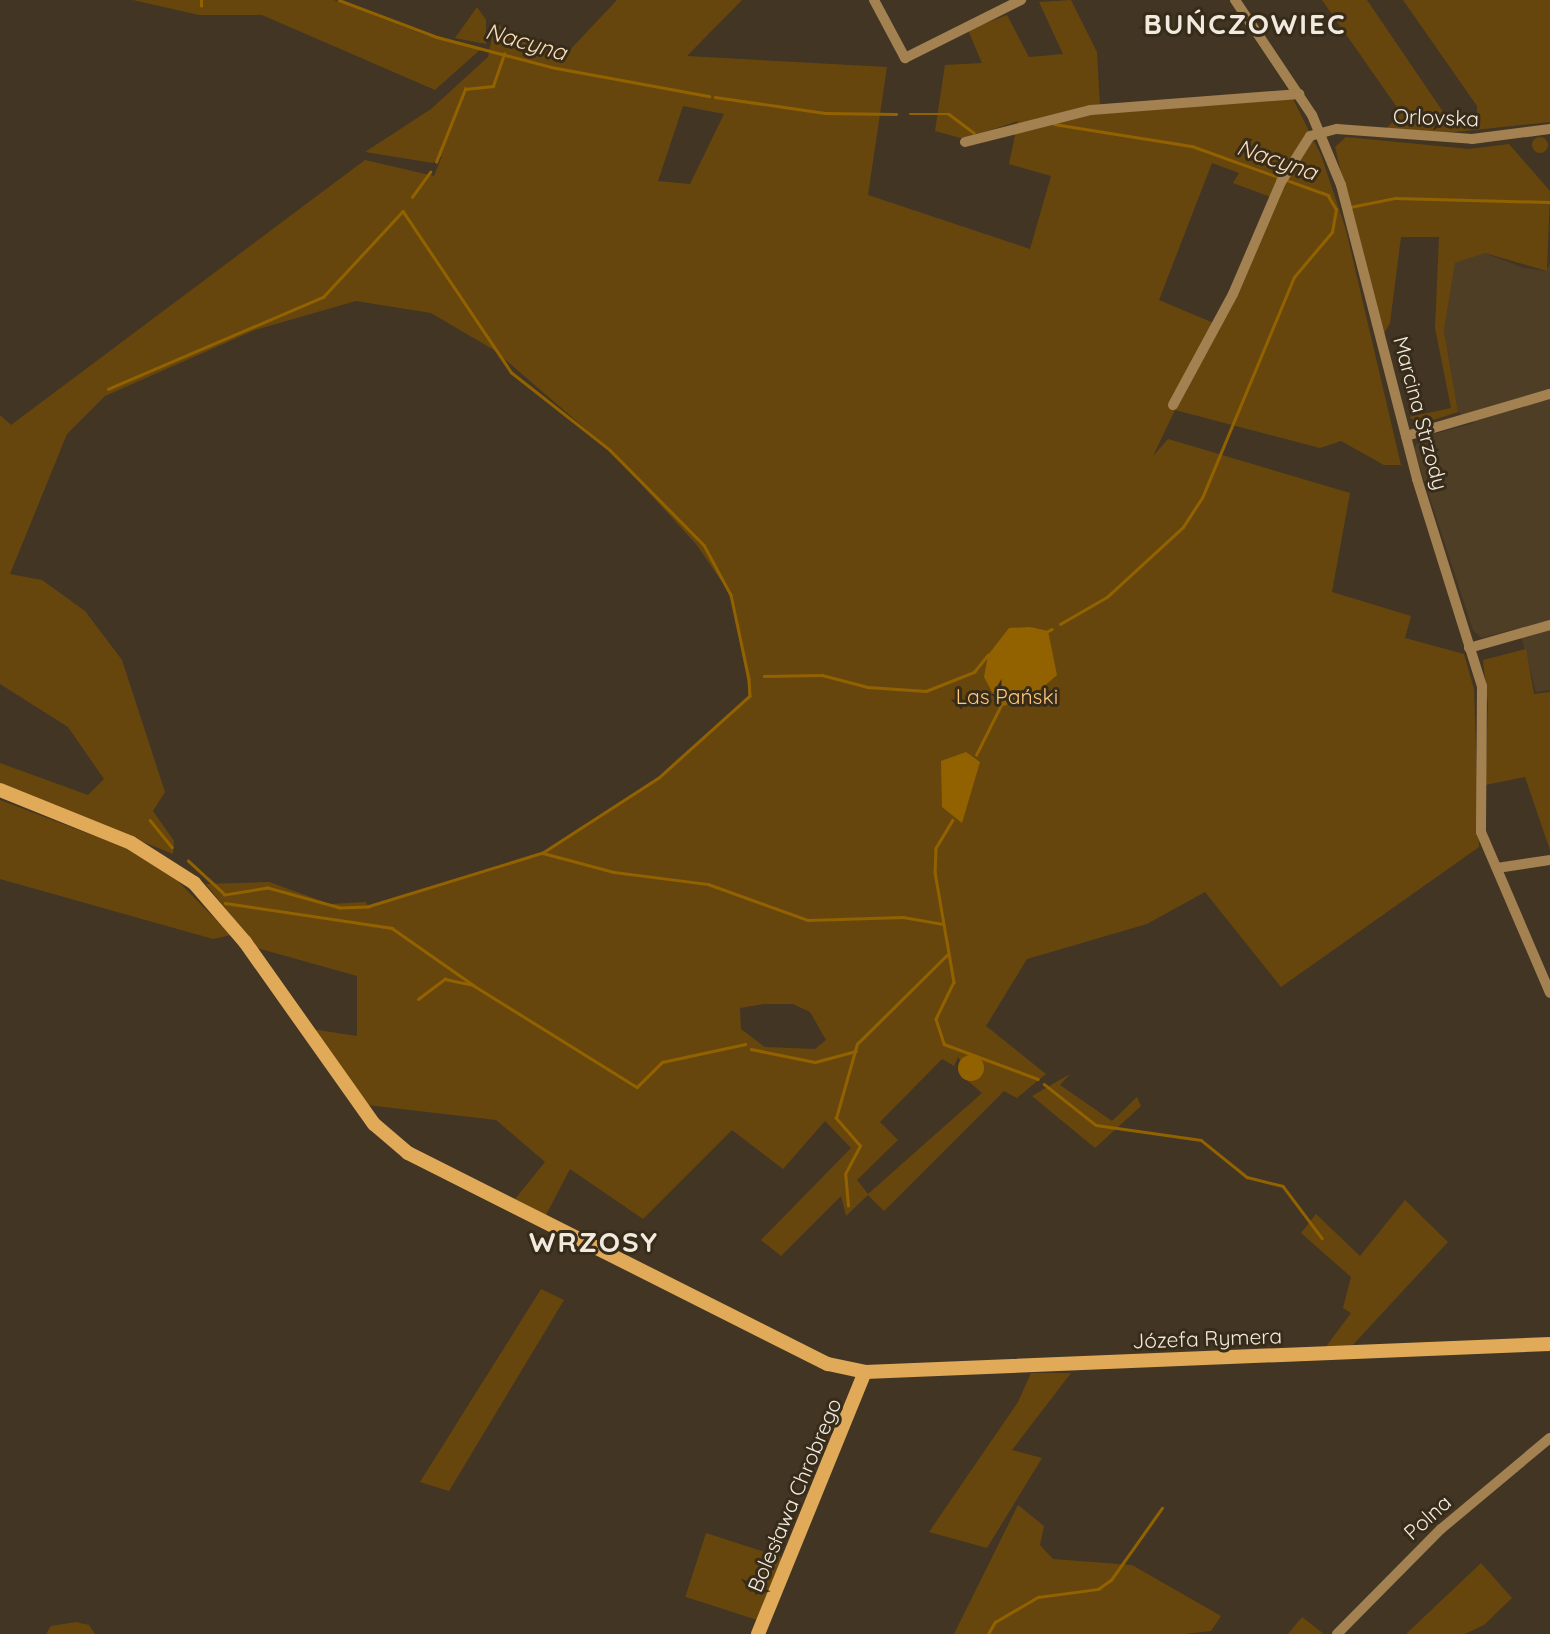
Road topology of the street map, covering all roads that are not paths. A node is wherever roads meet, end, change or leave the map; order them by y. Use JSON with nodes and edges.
{"nodes":[{"id":1,"x":874,"y":0,"type":"edge"},
{"id":2,"x":1021,"y":0,"type":"edge"},
{"id":3,"x":1235,"y":0,"type":"edge"},
{"id":4,"x":1299,"y":94,"type":"junction"},
{"id":5,"x":1550,"y":129,"type":"edge"},
{"id":6,"x":1320,"y":132,"type":"junction"},
{"id":7,"x":965,"y":142,"type":"dead end"},
{"id":8,"x":1550,"y":394,"type":"edge"},
{"id":9,"x":1174,"y":405,"type":"dead end"},
{"id":10,"x":1406,"y":436,"type":"junction"},
{"id":11,"x":1550,"y":625,"type":"edge"},
{"id":12,"x":1469,"y":648,"type":"junction"},
{"id":13,"x":0,"y":790,"type":"edge"},
{"id":14,"x":1550,"y":860,"type":"edge"},
{"id":15,"x":1494,"y":863,"type":"junction"},
{"id":16,"x":1550,"y":993,"type":"edge"},
{"id":17,"x":1550,"y":1344,"type":"edge"},
{"id":18,"x":858,"y":1371,"type":"junction"},
{"id":19,"x":1550,"y":1438,"type":"edge"},
{"id":20,"x":758,"y":1634,"type":"edge"},
{"id":21,"x":1337,"y":1634,"type":"edge"}],
"edges":[{"from":1,"to":2,"type":"street"},
{"from":3,"to":4,"type":"street","name":"Marcina Strzody"},
{"from":4,"to":6,"type":"street","name":"Marcina Strzody"},
{"from":4,"to":7,"type":"street"},
{"from":5,"to":6,"type":"street","name":"Orlovska"},
{"from":6,"to":9,"type":"street"},
{"from":6,"to":10,"type":"street","name":"Marcina Strzody"},
{"from":8,"to":10,"type":"street"},
{"from":10,"to":12,"type":"street","name":"Marcina Strzody"},
{"from":11,"to":12,"type":"street"},
{"from":12,"to":15,"type":"street","name":"Marcina Strzody"},
{"from":13,"to":18,"type":"street"},
{"from":14,"to":15,"type":"street"},
{"from":15,"to":16,"type":"street","name":"Marcina Strzody"},
{"from":17,"to":18,"type":"street","name":"Józefa Rymera"},
{"from":18,"to":20,"type":"street","name":"Bolesława Chrobrego"},
{"from":19,"to":21,"type":"street","name":"Polna"}]}
